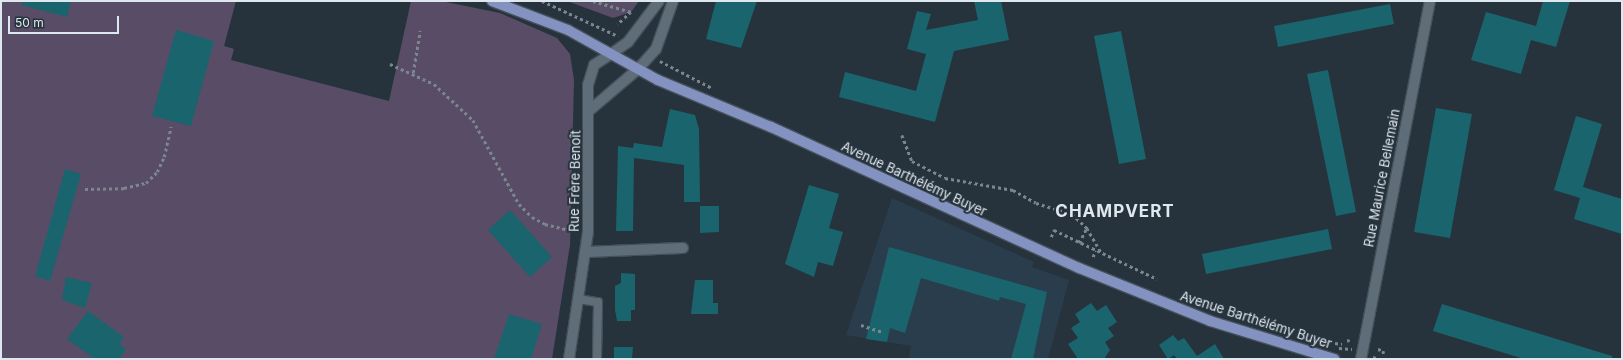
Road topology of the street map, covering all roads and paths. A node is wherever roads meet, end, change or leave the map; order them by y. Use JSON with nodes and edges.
{"nodes":[{"id":1,"x":492,"y":1,"type":"edge"},
{"id":2,"x":542,"y":1,"type":"edge"},
{"id":3,"x":593,"y":1,"type":"edge"},
{"id":4,"x":605,"y":1,"type":"edge"},
{"id":5,"x":659,"y":1,"type":"edge"},
{"id":6,"x":673,"y":1,"type":"edge"},
{"id":7,"x":1430,"y":1,"type":"edge"},
{"id":8,"x":604,"y":5,"type":"junction"},
{"id":9,"x":618,"y":24,"type":"dead end"},
{"id":10,"x":420,"y":31,"type":"dead end"},
{"id":11,"x":628,"y":42,"type":"junction"},
{"id":12,"x":611,"y":54,"type":"junction"},
{"id":13,"x":652,"y":56,"type":"junction"},
{"id":14,"x":390,"y":64,"type":"dead end"},
{"id":15,"x":638,"y":69,"type":"junction"},
{"id":16,"x":413,"y":73,"type":"junction"},
{"id":17,"x":719,"y":91,"type":"dead end"},
{"id":18,"x":590,"y":110,"type":"junction"},
{"id":19,"x":171,"y":127,"type":"dead end"},
{"id":20,"x":902,"y":135,"type":"dead end"},
{"id":21,"x":85,"y":189,"type":"dead end"},
{"id":22,"x":1086,"y":228,"type":"junction"},
{"id":23,"x":574,"y":231,"type":"dead end"},
{"id":24,"x":1043,"y":237,"type":"dead end"},
{"id":25,"x":1051,"y":238,"type":"dead end"},
{"id":26,"x":1057,"y":243,"type":"dead end"},
{"id":27,"x":1079,"y":243,"type":"junction"},
{"id":28,"x":683,"y":248,"type":"dead end"},
{"id":29,"x":1096,"y":250,"type":"junction"},
{"id":30,"x":585,"y":252,"type":"junction"},
{"id":31,"x":1102,"y":254,"type":"junction"},
{"id":32,"x":1085,"y":256,"type":"dead end"},
{"id":33,"x":1093,"y":257,"type":"dead end"},
{"id":34,"x":1096,"y":261,"type":"dead end"},
{"id":35,"x":1156,"y":279,"type":"dead end"},
{"id":36,"x":578,"y":299,"type":"junction"},
{"id":37,"x":861,"y":325,"type":"dead end"},
{"id":38,"x":882,"y":332,"type":"dead end"},
{"id":39,"x":1336,"y":343,"type":"dead end"},
{"id":40,"x":1326,"y":344,"type":"dead end"},
{"id":41,"x":1342,"y":344,"type":"dead end"},
{"id":42,"x":1378,"y":349,"type":"dead end"},
{"id":43,"x":1362,"y":355,"type":"edge"},
{"id":44,"x":1382,"y":356,"type":"dead end"},
{"id":45,"x":569,"y":359,"type":"edge"},
{"id":46,"x":597,"y":359,"type":"edge"},
{"id":47,"x":1334,"y":359,"type":"edge"},
{"id":48,"x":1379,"y":359,"type":"edge"}],
"edges":[{"from":1,"to":12,"type":"main road","name":"Avenue Barthélémy Buyer"},
{"from":2,"to":11,"type":"path"},
{"from":3,"to":8,"type":"path"},
{"from":4,"to":8,"type":"path"},
{"from":5,"to":11,"type":"street"},
{"from":6,"to":13,"type":"street"},
{"from":7,"to":43,"type":"street","name":"Rue Maurice Bellemain"},
{"from":8,"to":9,"type":"path"},
{"from":10,"to":16,"type":"path"},
{"from":11,"to":12,"type":"street"},
{"from":12,"to":15,"type":"main road","name":"Avenue Barthélémy Buyer"},
{"from":12,"to":18,"type":"street","name":"Rue Frère Benoît"},
{"from":13,"to":15,"type":"street"},
{"from":13,"to":17,"type":"path"},
{"from":14,"to":16,"type":"path"},
{"from":15,"to":18,"type":"street"},
{"from":15,"to":47,"type":"main road","name":"Avenue Barthélémy Buyer"},
{"from":16,"to":23,"type":"path"},
{"from":18,"to":30,"type":"street","name":"Rue Frère Benoît"},
{"from":19,"to":21,"type":"path"},
{"from":20,"to":22,"type":"path"},
{"from":22,"to":27,"type":"path"},
{"from":22,"to":31,"type":"path"},
{"from":24,"to":26,"type":"path"},
{"from":25,"to":27,"type":"path"},
{"from":27,"to":29,"type":"path"},
{"from":28,"to":30,"type":"street"},
{"from":29,"to":31,"type":"path"},
{"from":29,"to":33,"type":"path"},
{"from":30,"to":36,"type":"street","name":"Rue Frère Benoît"},
{"from":31,"to":35,"type":"path"},
{"from":32,"to":34,"type":"path"},
{"from":36,"to":45,"type":"street","name":"Rue Frère Benoît"},
{"from":36,"to":46,"type":"lane"},
{"from":37,"to":38,"type":"path"},
{"from":39,"to":41,"type":"path"},
{"from":40,"to":43,"type":"path"},
{"from":42,"to":44,"type":"path"},
{"from":43,"to":48,"type":"path"}]}
